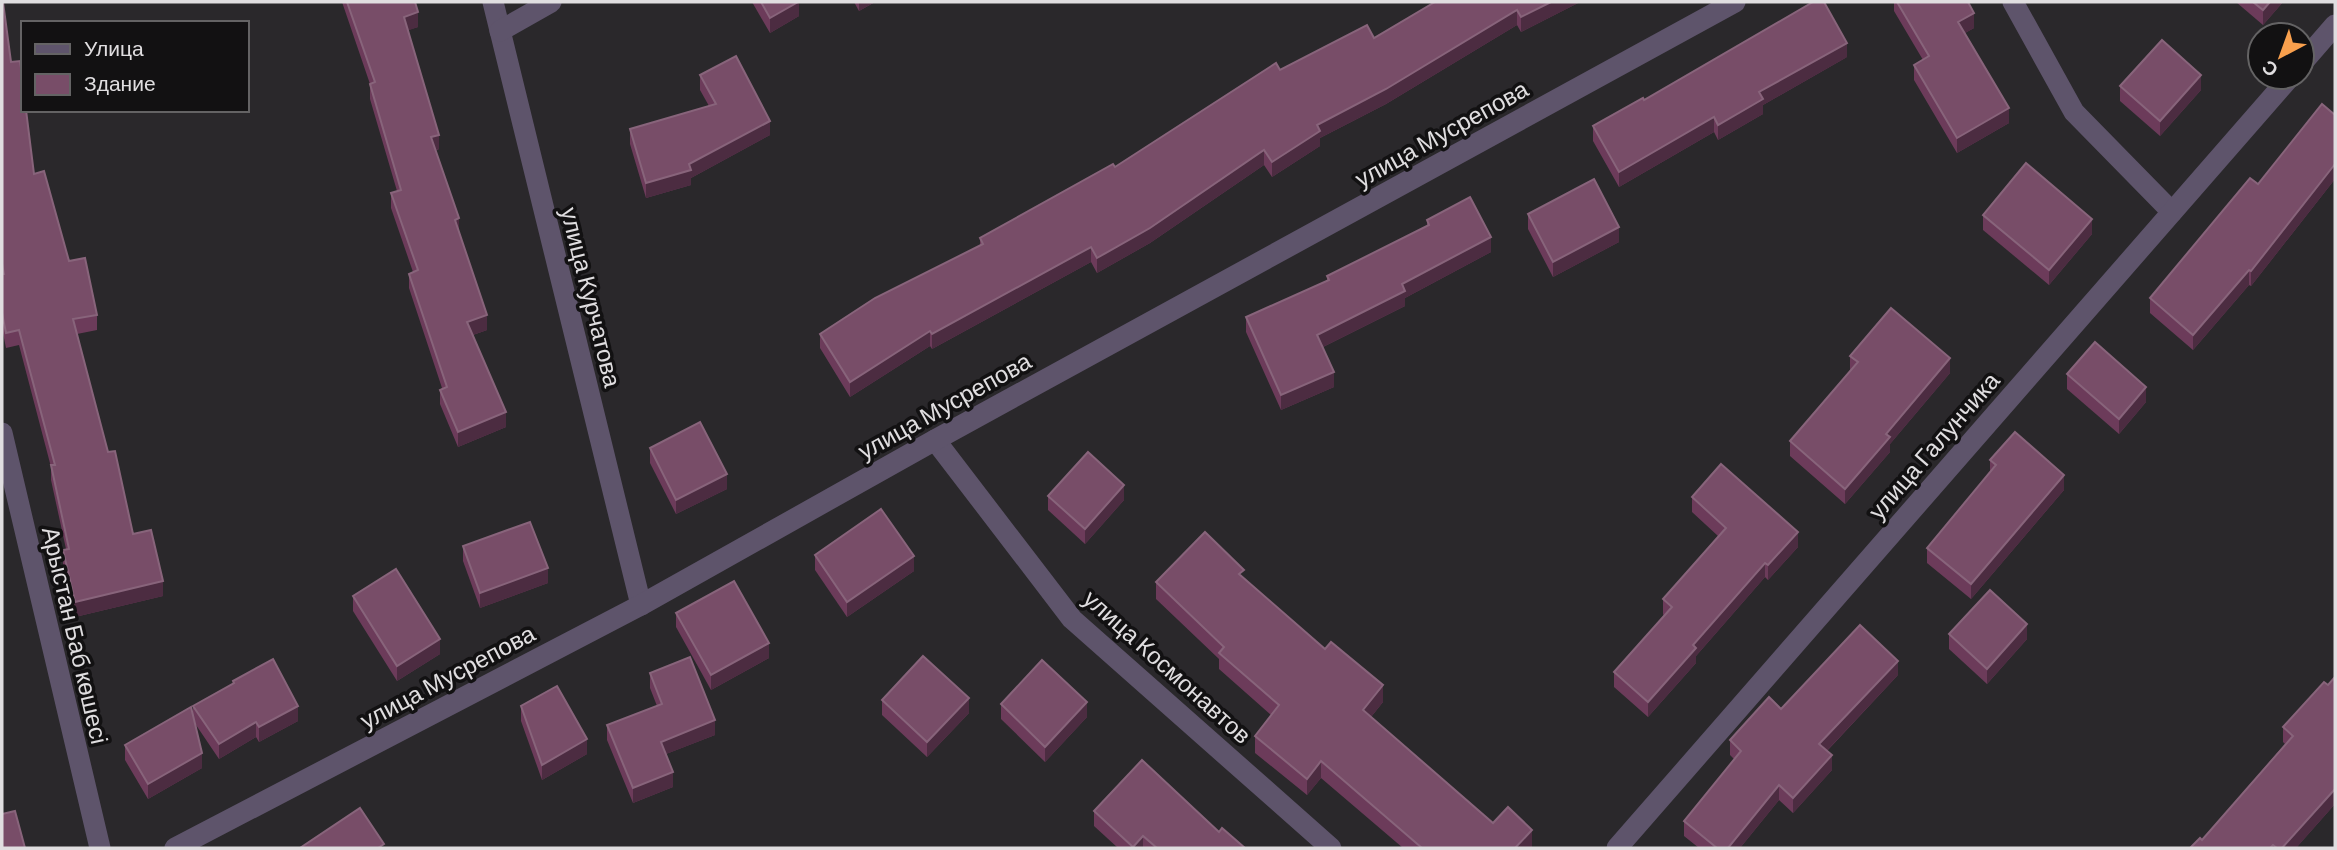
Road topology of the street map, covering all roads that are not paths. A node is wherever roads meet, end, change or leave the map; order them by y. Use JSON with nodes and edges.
{"nodes":[{"id":1,"x":493,"y":2,"type":"edge"},
{"id":2,"x":551,"y":2,"type":"edge"},
{"id":3,"x":1735,"y":2,"type":"edge"},
{"id":4,"x":2013,"y":2,"type":"edge"},
{"id":5,"x":2335,"y":25,"type":"edge"},
{"id":6,"x":500,"y":31,"type":"junction"},
{"id":7,"x":2316,"y":47,"type":"edge"},
{"id":8,"x":2278,"y":91,"type":"edge"},
{"id":9,"x":2172,"y":212,"type":"junction"},
{"id":10,"x":2,"y":433,"type":"edge"},
{"id":11,"x":935,"y":440,"type":"junction"},
{"id":12,"x":641,"y":604,"type":"junction"},
{"id":13,"x":100,"y":848,"type":"edge"},
{"id":14,"x":175,"y":848,"type":"edge"},
{"id":15,"x":1331,"y":848,"type":"edge"},
{"id":16,"x":1617,"y":848,"type":"edge"}],
"edges":[{"from":1,"to":6,"type":"street","name":"улица Курчатова"},
{"from":2,"to":6,"type":"street"},
{"from":3,"to":11,"type":"street","name":"улица Мусрепова"},
{"from":4,"to":9,"type":"street"},
{"from":5,"to":7,"type":"street"},
{"from":6,"to":12,"type":"street","name":"улица Курчатова"},
{"from":8,"to":9,"type":"street","name":"улица Галунчика"},
{"from":9,"to":16,"type":"street","name":"улица Галунчика"},
{"from":10,"to":13,"type":"street","name":"Арыстан Баб көшесі"},
{"from":11,"to":12,"type":"street","name":"улица Мусрепова"},
{"from":11,"to":15,"type":"street","name":"улица Космонавтов"},
{"from":12,"to":14,"type":"street","name":"улица Мусрепова"}]}
